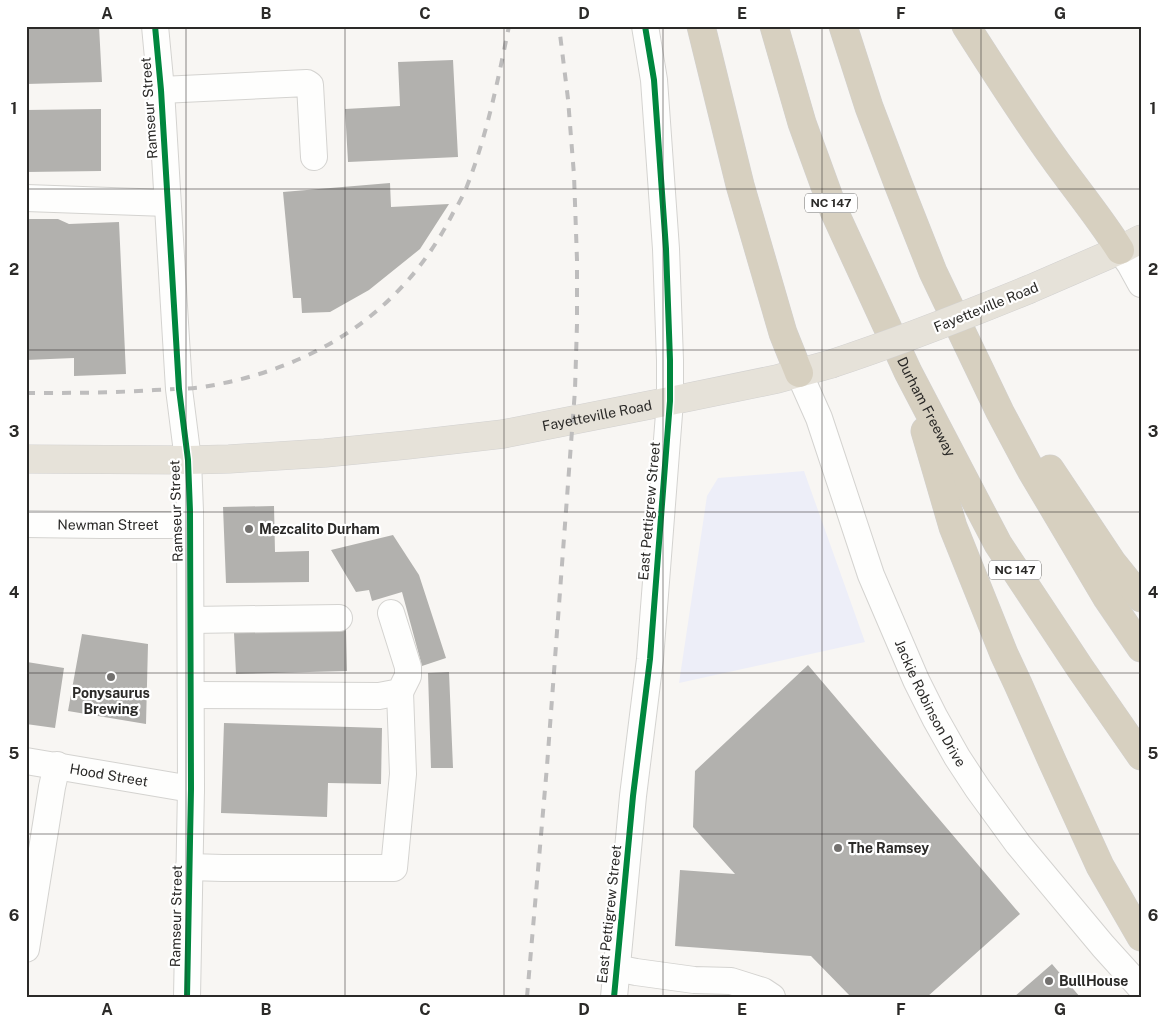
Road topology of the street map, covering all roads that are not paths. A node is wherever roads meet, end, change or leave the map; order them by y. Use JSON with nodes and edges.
{"nodes":[{"id":1,"x":155,"y":26,"type":"edge"},
{"id":2,"x":645,"y":26,"type":"edge"},
{"id":3,"x":701,"y":26,"type":"edge"},
{"id":4,"x":774,"y":26,"type":"edge"},
{"id":5,"x":843,"y":26,"type":"edge"},
{"id":6,"x":966,"y":26,"type":"edge"},
{"id":7,"x":161,"y":90,"type":"junction"},
{"id":8,"x":314,"y":157,"type":"dead end"},
{"id":9,"x":26,"y":198,"type":"edge"},
{"id":10,"x":168,"y":203,"type":"junction"},
{"id":11,"x":1130,"y":244,"type":"edge"},
{"id":12,"x":1141,"y":284,"type":"edge"},
{"id":13,"x":908,"y":372,"type":"junction"},
{"id":14,"x":799,"y":373,"type":"junction"},
{"id":15,"x":670,"y":401,"type":"junction"},
{"id":16,"x":1000,"y":412,"type":"junction"},
{"id":17,"x":26,"y":459,"type":"edge"},
{"id":18,"x":188,"y":460,"type":"junction"},
{"id":19,"x":26,"y":524,"type":"edge"},
{"id":20,"x":190,"y":525,"type":"junction"},
{"id":21,"x":1141,"y":598,"type":"edge"},
{"id":22,"x":391,"y":613,"type":"dead end"},
{"id":23,"x":339,"y":618,"type":"dead end"},
{"id":24,"x":191,"y":620,"type":"junction"},
{"id":25,"x":1141,"y":648,"type":"edge"},
{"id":26,"x":400,"y":692,"type":"junction"},
{"id":27,"x":191,"y":696,"type":"junction"},
{"id":28,"x":1141,"y":756,"type":"edge"},
{"id":29,"x":26,"y":761,"type":"edge"},
{"id":30,"x":57,"y":765,"type":"junction"},
{"id":31,"x":191,"y":789,"type":"junction"},
{"id":32,"x":190,"y":867,"type":"junction"},
{"id":33,"x":32,"y":872,"type":"edge"},
{"id":34,"x":1141,"y":936,"type":"edge"},
{"id":35,"x":26,"y":949,"type":"edge"},
{"id":36,"x":616,"y":968,"type":"junction"},
{"id":37,"x":1141,"y":988,"type":"edge"},
{"id":38,"x":187,"y":997,"type":"edge"},
{"id":39,"x":614,"y":997,"type":"edge"},
{"id":40,"x":772,"y":997,"type":"edge"}],
"edges":[{"from":1,"to":7,"type":"street","name":"Ramseur Street"},
{"from":2,"to":15,"type":"street","name":"East Pettigrew Street"},
{"from":3,"to":14,"type":"highway"},
{"from":4,"to":13,"type":"highway","name":"Durham Freeway","number":"NC 147"},
{"from":5,"to":16,"type":"highway"},
{"from":6,"to":11,"type":"highway"},
{"from":7,"to":8,"type":"street"},
{"from":7,"to":10,"type":"street","name":"Ramseur Street"},
{"from":9,"to":10,"type":"street"},
{"from":10,"to":18,"type":"street","name":"Ramseur Street"},
{"from":11,"to":12,"type":"street"},
{"from":11,"to":14,"type":"main road","name":"Fayetteville Road","bridge":true},
{"from":13,"to":28,"type":"highway","name":"Durham Freeway","number":"NC 147"},
{"from":13,"to":34,"type":"highway"},
{"from":14,"to":15,"type":"main road","name":"Fayetteville Road"},
{"from":14,"to":37,"type":"street","name":"Jackie Robinson Drive"},
{"from":15,"to":18,"type":"main road","name":"Fayetteville Road"},
{"from":15,"to":36,"type":"street","name":"East Pettigrew Street"},
{"from":16,"to":21,"type":"highway"},
{"from":16,"to":25,"type":"highway"},
{"from":17,"to":18,"type":"main road","name":"Fayetteville Road"},
{"from":18,"to":20,"type":"street","name":"Ramseur Street"},
{"from":19,"to":20,"type":"street","name":"Newman Street"},
{"from":20,"to":24,"type":"street","name":"Ramseur Street"},
{"from":22,"to":26,"type":"street"},
{"from":23,"to":24,"type":"street"},
{"from":24,"to":27,"type":"street","name":"Ramseur Street"},
{"from":26,"to":27,"type":"street"},
{"from":26,"to":32,"type":"street"},
{"from":27,"to":31,"type":"street","name":"Ramseur Street"},
{"from":29,"to":30,"type":"street","name":"Hood Street"},
{"from":30,"to":31,"type":"street","name":"Hood Street"},
{"from":30,"to":33,"type":"street"},
{"from":31,"to":32,"type":"street","name":"Ramseur Street"},
{"from":32,"to":38,"type":"street","name":"Ramseur Street"},
{"from":33,"to":35,"type":"street"},
{"from":36,"to":39,"type":"street","name":"East Pettigrew Street"},
{"from":36,"to":40,"type":"street"}]}
